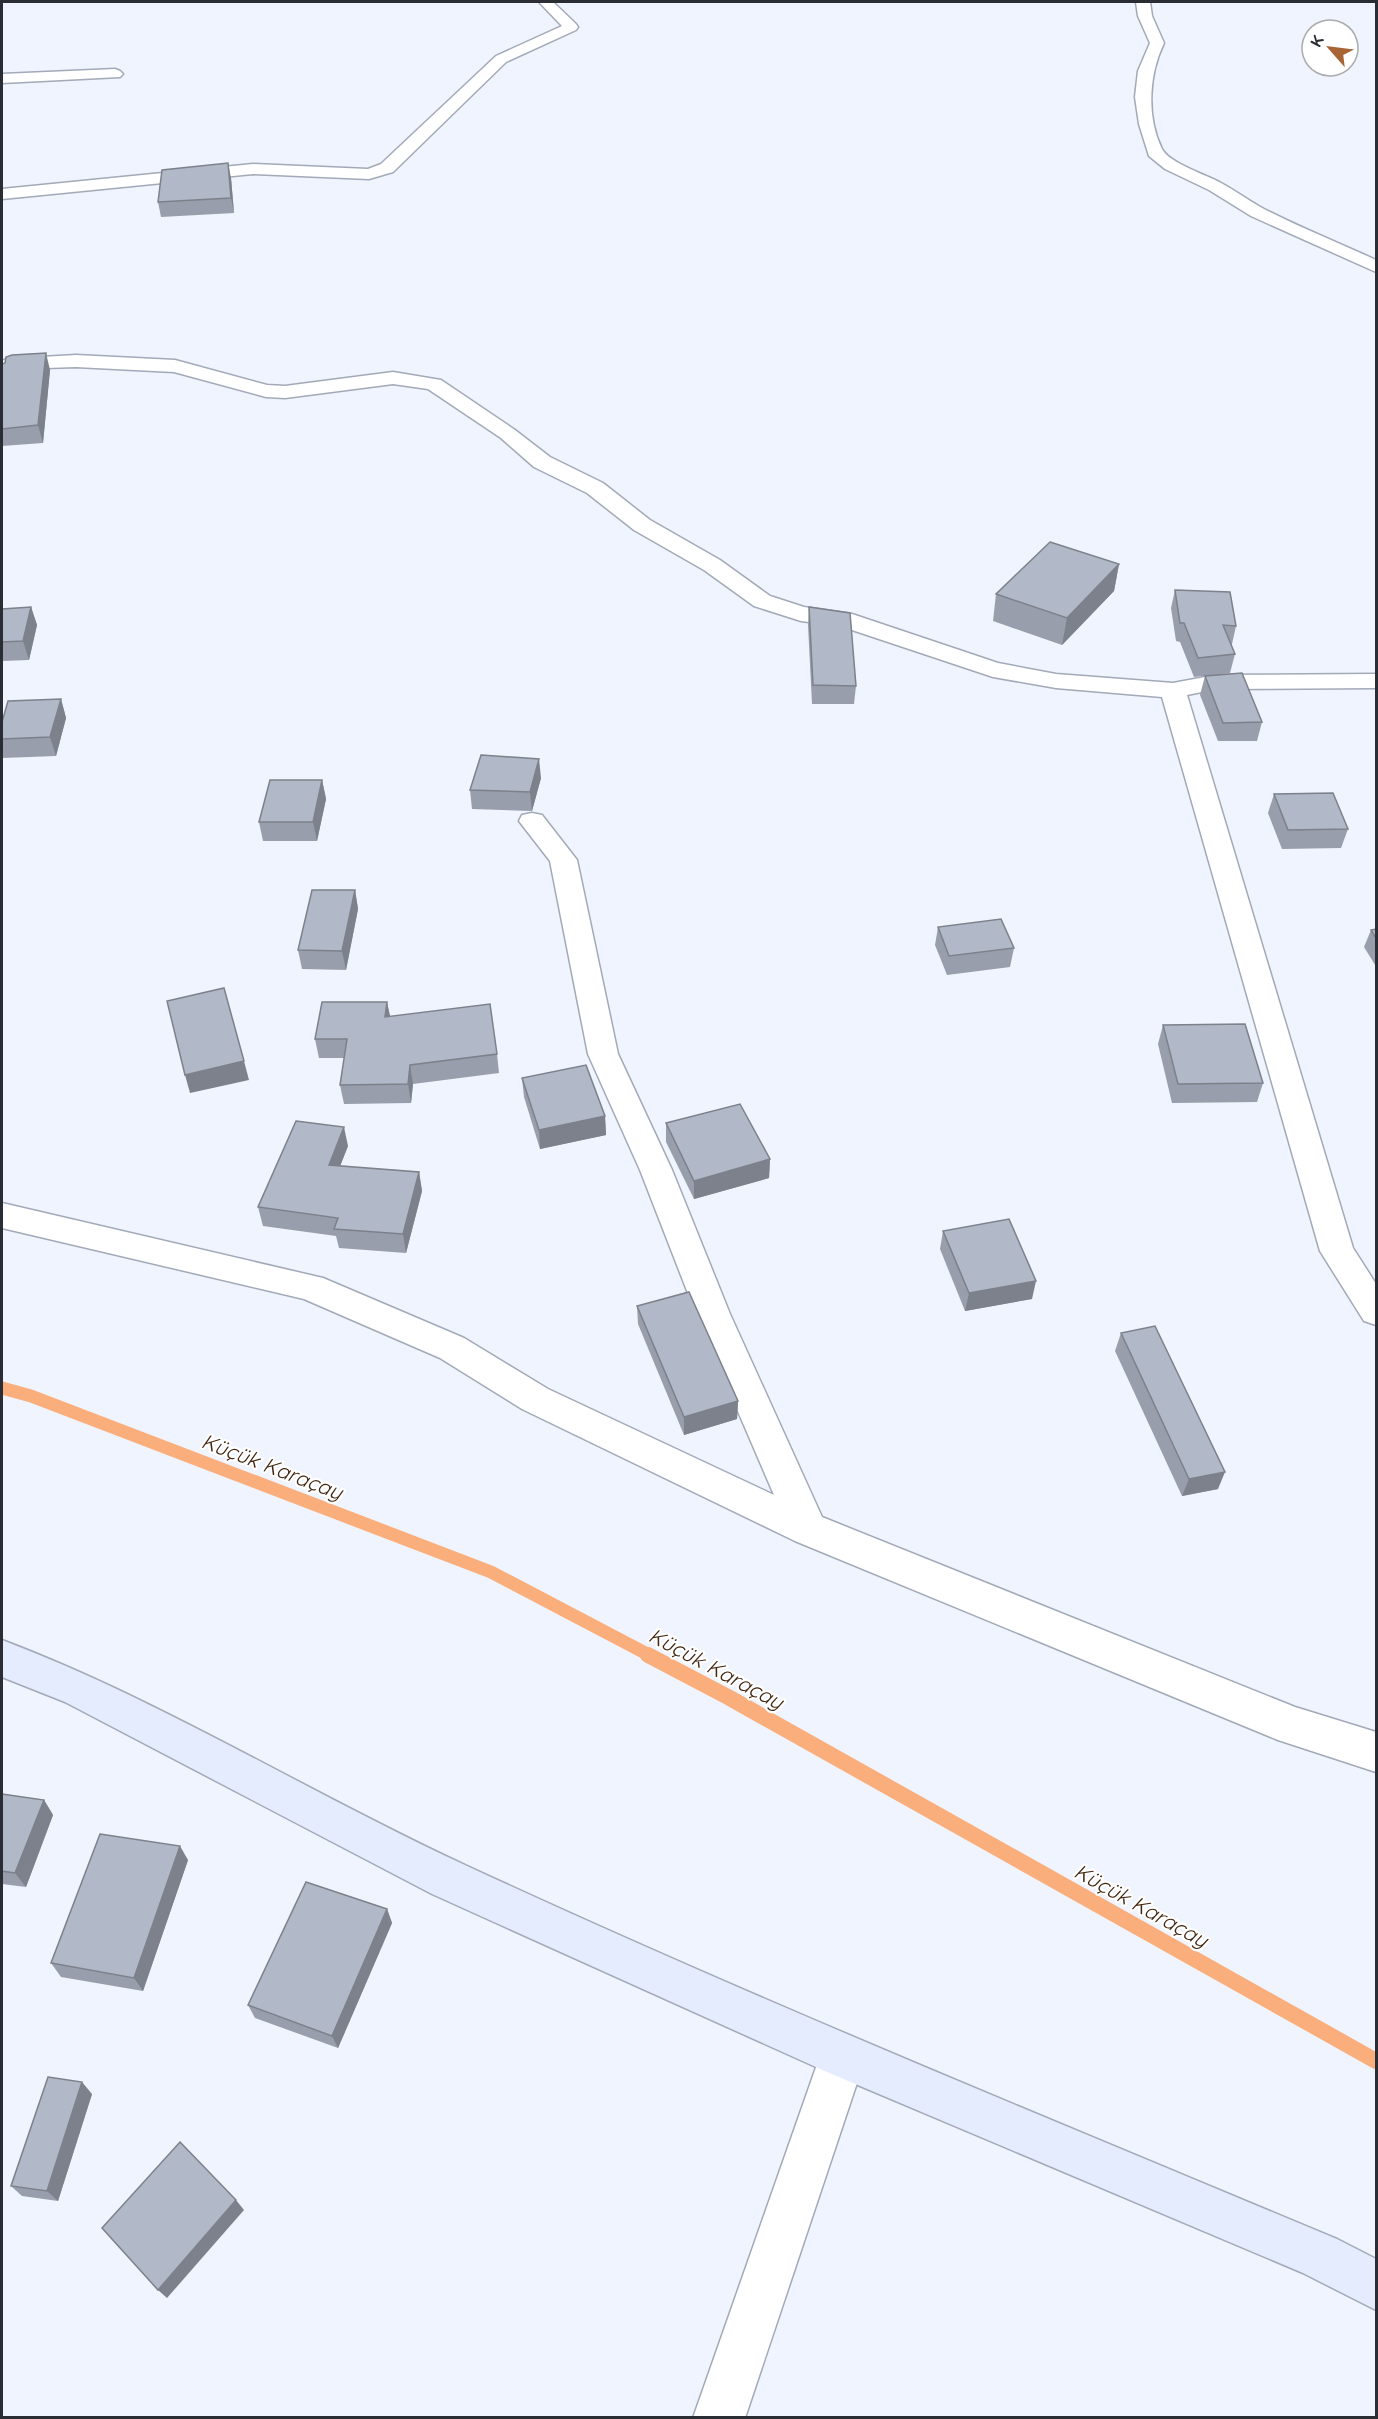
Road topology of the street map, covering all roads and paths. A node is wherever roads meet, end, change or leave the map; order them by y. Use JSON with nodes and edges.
{"nodes":[{"id":1,"x":546,"y":2,"type":"edge"},
{"id":2,"x":1143,"y":2,"type":"edge"},
{"id":3,"x":115,"y":74,"type":"dead end"},
{"id":4,"x":2,"y":79,"type":"edge"},
{"id":5,"x":2,"y":194,"type":"edge"},
{"id":6,"x":1377,"y":267,"type":"edge"},
{"id":7,"x":2,"y":368,"type":"edge"},
{"id":8,"x":1377,"y":681,"type":"edge"},
{"id":9,"x":1173,"y":690,"type":"junction"},
{"id":10,"x":532,"y":820,"type":"dead end"},
{"id":11,"x":2,"y":1216,"type":"edge"},
{"id":12,"x":1377,"y":1311,"type":"edge"},
{"id":13,"x":808,"y":1529,"type":"junction"},
{"id":14,"x":2,"y":1658,"type":"edge"},
{"id":15,"x":1377,"y":1752,"type":"edge"},
{"id":16,"x":843,"y":2056,"type":"junction"},
{"id":17,"x":1377,"y":2285,"type":"edge"},
{"id":18,"x":719,"y":2418,"type":"edge"}],
"edges":[{"from":1,"to":5,"type":"street"},
{"from":2,"to":6,"type":"street"},
{"from":3,"to":4,"type":"street"},
{"from":7,"to":9,"type":"street"},
{"from":8,"to":9,"type":"street"},
{"from":9,"to":12,"type":"street"},
{"from":10,"to":13,"type":"street"},
{"from":11,"to":13,"type":"street"},
{"from":13,"to":15,"type":"street"},
{"from":14,"to":16,"type":"street"},
{"from":16,"to":17,"type":"street"},
{"from":16,"to":18,"type":"street"}]}
